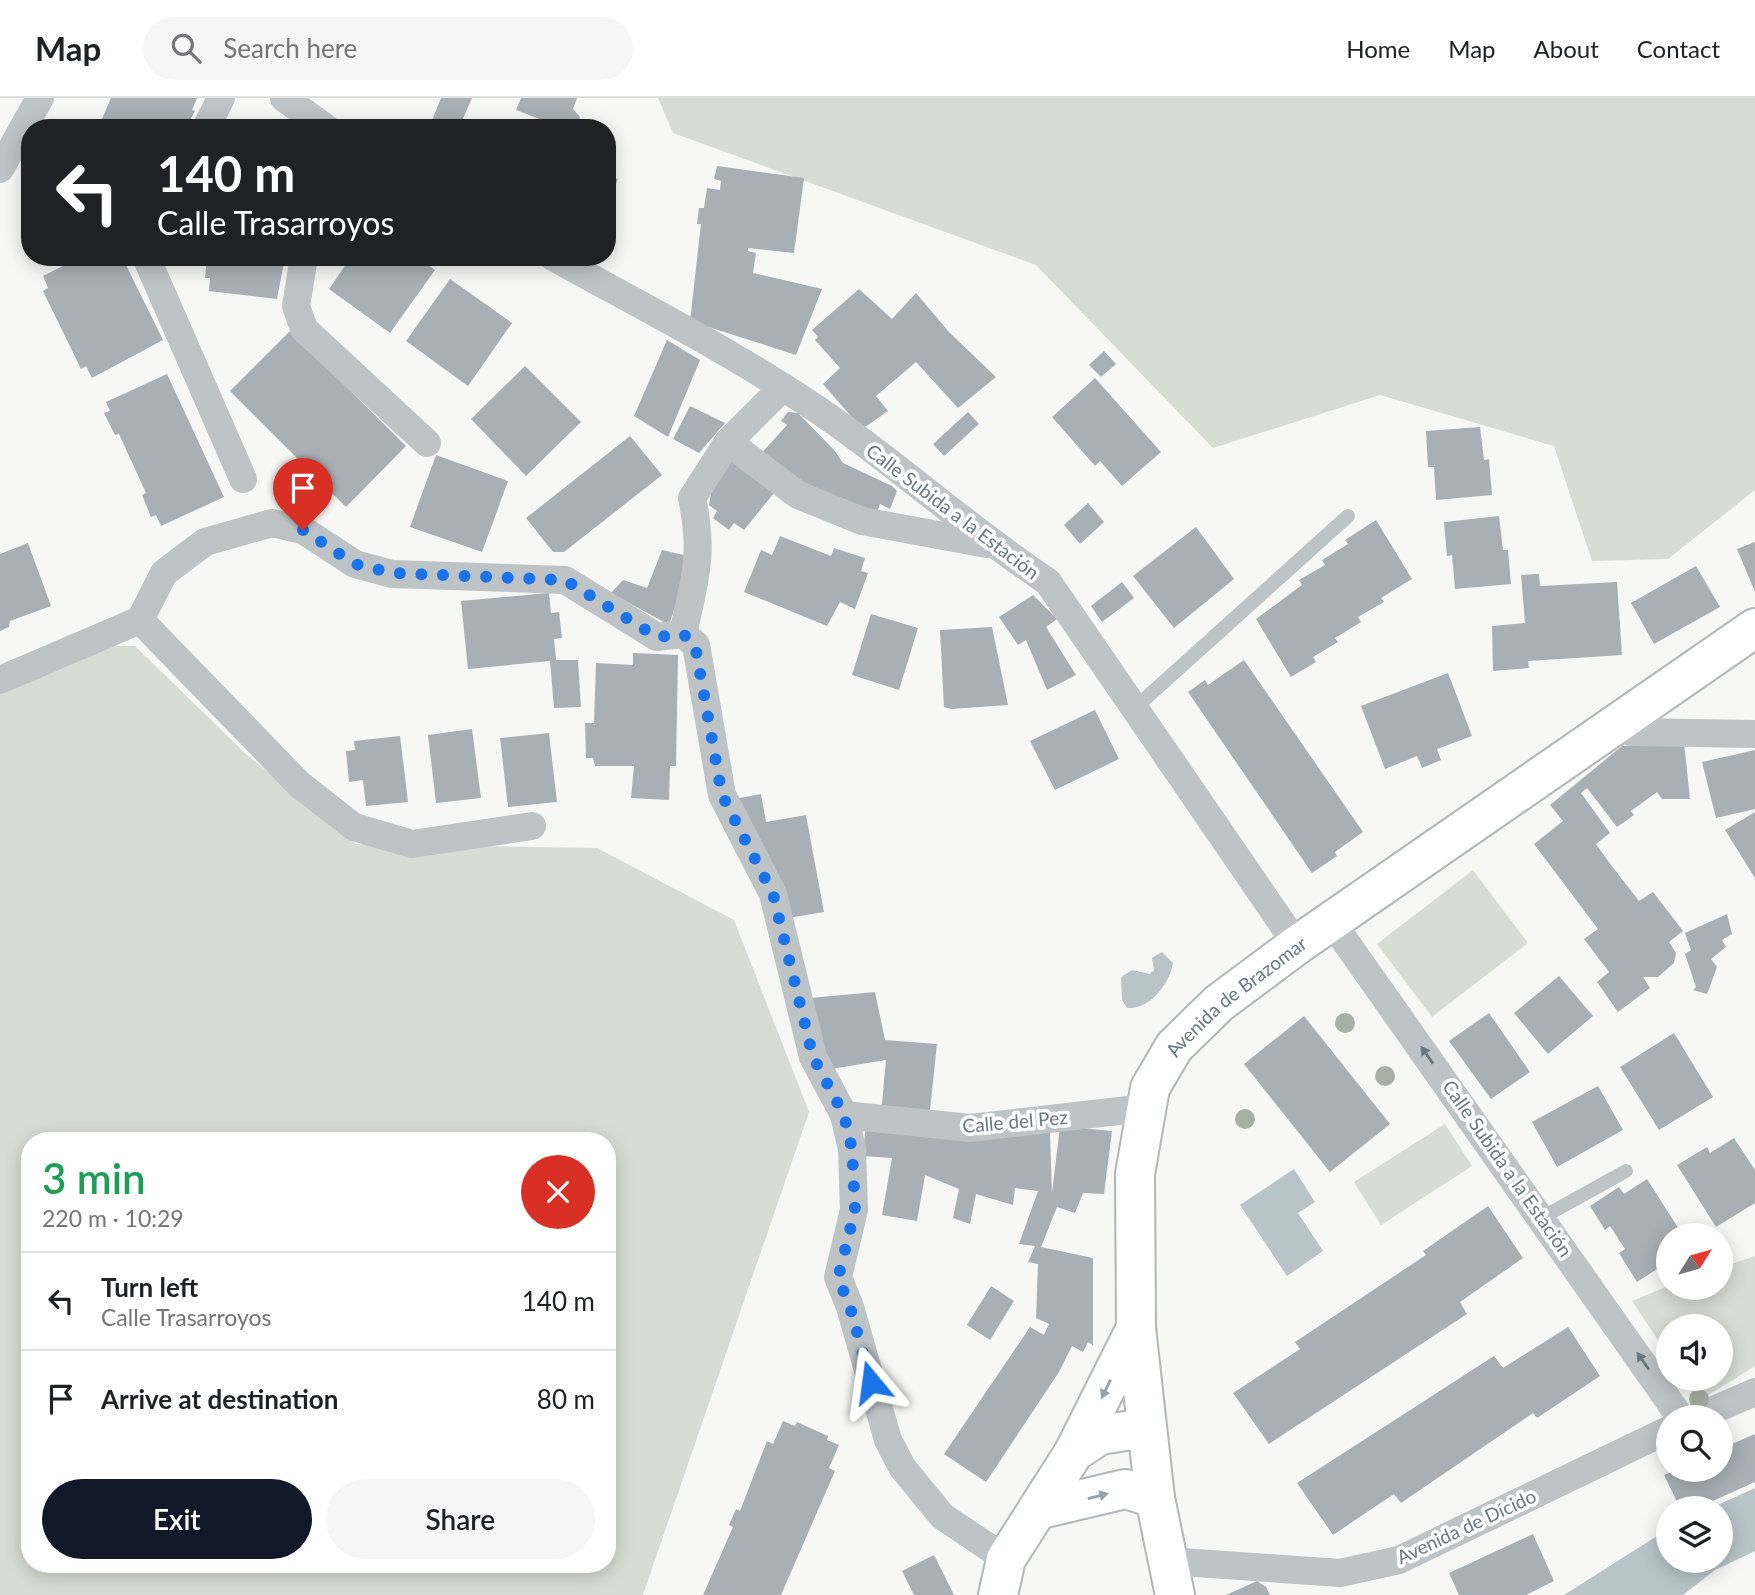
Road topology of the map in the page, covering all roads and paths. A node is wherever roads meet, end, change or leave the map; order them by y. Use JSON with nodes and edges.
{"nodes":[{"id":1,"x":40,"y":98,"type":"edge"},
{"id":2,"x":221,"y":98,"type":"edge"},
{"id":3,"x":284,"y":98,"type":"edge"},
{"id":4,"x":28,"y":119,"type":"edge"},
{"id":5,"x":210,"y":119,"type":"edge"},
{"id":6,"x":313,"y":119,"type":"edge"},
{"id":7,"x":21,"y":132,"type":"edge"},
{"id":8,"x":0,"y":169,"type":"edge"},
{"id":9,"x":150,"y":266,"type":"edge"},
{"id":10,"x":303,"y":266,"type":"edge"},
{"id":11,"x":569,"y":266,"type":"edge"},
{"id":12,"x":783,"y":387,"type":"junction"},
{"id":13,"x":729,"y":442,"type":"junction"},
{"id":14,"x":427,"y":443,"type":"dead end"},
{"id":15,"x":243,"y":479,"type":"dead end"},
{"id":16,"x":1348,"y":516,"type":"dead end"},
{"id":17,"x":993,"y":546,"type":"junction"},
{"id":18,"x":140,"y":620,"type":"junction"},
{"id":19,"x":1755,"y":628,"type":"edge"},
{"id":20,"x":683,"y":634,"type":"junction"},
{"id":21,"x":0,"y":680,"type":"edge"},
{"id":22,"x":1136,"y":707,"type":"junction"},
{"id":23,"x":1622,"y":719,"type":"junction"},
{"id":24,"x":1755,"y":734,"type":"edge"},
{"id":25,"x":532,"y":826,"type":"dead end"},
{"id":26,"x":1331,"y":921,"type":"junction"},
{"id":27,"x":1297,"y":945,"type":"junction"},
{"id":28,"x":1145,"y":1108,"type":"junction"},
{"id":29,"x":844,"y":1115,"type":"junction"},
{"id":30,"x":1626,"y":1171,"type":"dead end"},
{"id":31,"x":1543,"y":1217,"type":"junction"},
{"id":32,"x":1136,"y":1328,"type":"junction"},
{"id":33,"x":1755,"y":1392,"type":"edge"},
{"id":34,"x":1672,"y":1405,"type":"edge"},
{"id":35,"x":1725,"y":1405,"type":"edge"},
{"id":36,"x":1145,"y":1427,"type":"junction"},
{"id":37,"x":1656,"y":1436,"type":"edge"},
{"id":38,"x":1074,"y":1452,"type":"junction"},
{"id":39,"x":1155,"y":1498,"type":"junction"},
{"id":40,"x":1041,"y":1508,"type":"junction"},
{"id":41,"x":1002,"y":1577,"type":"edge"},
{"id":42,"x":1171,"y":1578,"type":"edge"}],
"edges":[{"from":1,"to":4,"type":"street"},
{"from":2,"to":5,"type":"street"},
{"from":3,"to":6,"type":"street"},
{"from":7,"to":8,"type":"street"},
{"from":9,"to":15,"type":"street"},
{"from":10,"to":14,"type":"street"},
{"from":11,"to":12,"type":"street","name":"Calle Subida a la Estación"},
{"from":12,"to":13,"type":"street"},
{"from":12,"to":17,"type":"street","name":"Calle Subida a la Estación"},
{"from":13,"to":17,"type":"street"},
{"from":13,"to":20,"type":"street"},
{"from":16,"to":22,"type":"lane"},
{"from":17,"to":22,"type":"street","name":"Calle Subida a la Estación"},
{"from":18,"to":20,"type":"street"},
{"from":18,"to":21,"type":"street"},
{"from":18,"to":25,"type":"street"},
{"from":19,"to":23,"type":"main road","name":"Avenida de Brazomar"},
{"from":20,"to":29,"type":"street"},
{"from":22,"to":27,"type":"street","name":"Calle Subida a la Estación"},
{"from":23,"to":24,"type":"street"},
{"from":23,"to":26,"type":"main road","name":"Avenida de Brazomar"},
{"from":26,"to":27,"type":"main road","name":"Avenida de Brazomar"},
{"from":31,"to":26,"type":"street","name":"Calle Subida a la Estación","one_way":true},
{"from":27,"to":28,"type":"main road","name":"Avenida de Brazomar"},
{"from":28,"to":29,"type":"street","name":"Calle del Pez"},
{"from":28,"to":32,"type":"main road","name":"Avenida de Brazomar"},
{"from":29,"to":41,"type":"street"},
{"from":30,"to":31,"type":"lane"},
{"from":34,"to":31,"type":"street","name":"Calle Subida a la Estación","one_way":true},
{"from":32,"to":36,"type":"main road","name":"Avenida de Brazomar"},
{"from":32,"to":38,"type":"main road","one_way":true},
{"from":33,"to":35,"type":"street"},
{"from":36,"to":38,"type":"main road"},
{"from":36,"to":39,"type":"main road","name":"Avenida de Brazomar"},
{"from":37,"to":42,"type":"street","name":"Avenida de Dícido"},
{"from":38,"to":40,"type":"main road"},
{"from":40,"to":39,"type":"main road","one_way":true},
{"from":39,"to":42,"type":"main road","name":"Avenida de Brazomar"},
{"from":40,"to":41,"type":"main road"}]}
